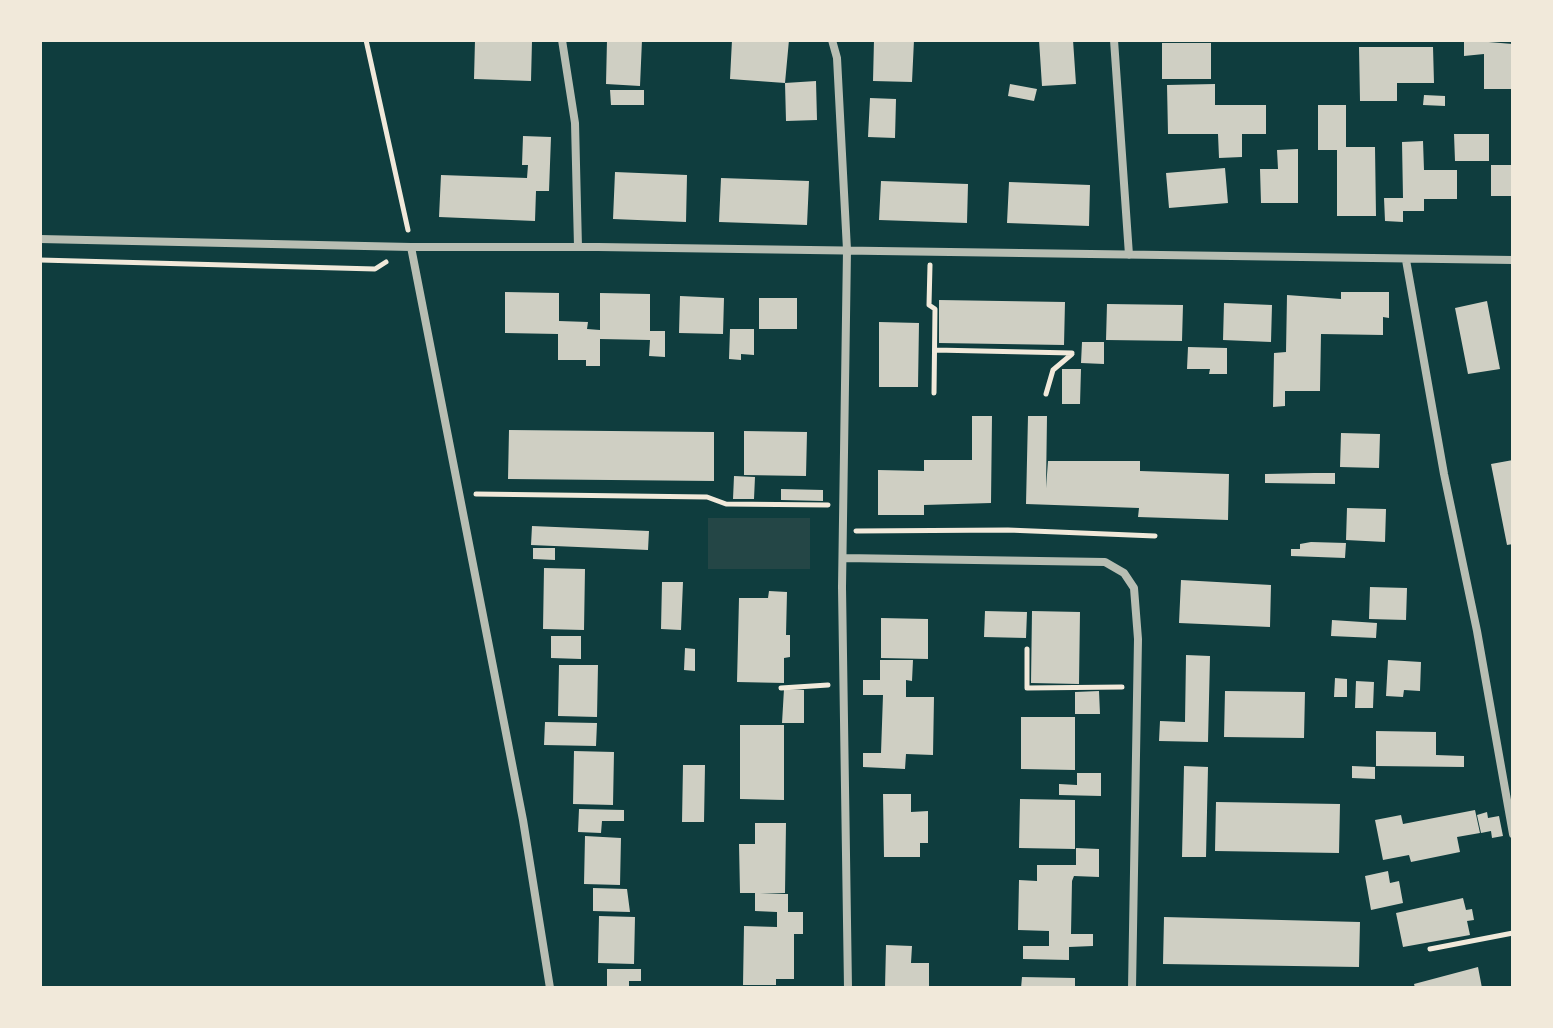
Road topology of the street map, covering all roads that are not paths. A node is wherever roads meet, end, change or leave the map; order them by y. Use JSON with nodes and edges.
{"nodes":[{"id":1,"x":562,"y":40,"type":"edge"},
{"id":2,"x":832,"y":40,"type":"edge"},
{"id":3,"x":1114,"y":40,"type":"edge"},
{"id":4,"x":40,"y":239,"type":"edge"},
{"id":5,"x":411,"y":247,"type":"junction"},
{"id":6,"x":578,"y":247,"type":"junction"},
{"id":7,"x":847,"y":250,"type":"junction"},
{"id":8,"x":1129,"y":255,"type":"junction"},
{"id":9,"x":1406,"y":260,"type":"junction"},
{"id":10,"x":1513,"y":260,"type":"edge"},
{"id":11,"x":843,"y":558,"type":"junction"},
{"id":12,"x":1513,"y":834,"type":"edge"},
{"id":13,"x":550,"y":988,"type":"edge"},
{"id":14,"x":848,"y":988,"type":"edge"},
{"id":15,"x":1132,"y":988,"type":"edge"}],
"edges":[{"from":1,"to":6,"type":"street"},
{"from":2,"to":7,"type":"street"},
{"from":3,"to":8,"type":"street"},
{"from":4,"to":5,"type":"street"},
{"from":5,"to":6,"type":"street"},
{"from":5,"to":13,"type":"street"},
{"from":6,"to":7,"type":"street"},
{"from":7,"to":8,"type":"street"},
{"from":7,"to":11,"type":"street"},
{"from":8,"to":9,"type":"street"},
{"from":9,"to":10,"type":"street"},
{"from":9,"to":12,"type":"street"},
{"from":11,"to":14,"type":"street"},
{"from":11,"to":15,"type":"street"}]}
